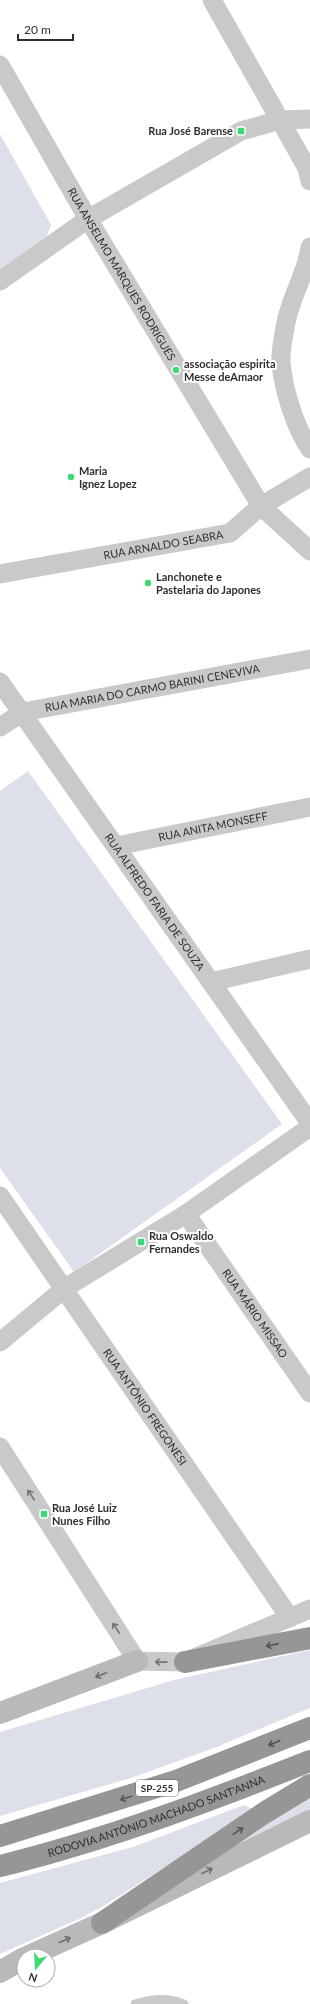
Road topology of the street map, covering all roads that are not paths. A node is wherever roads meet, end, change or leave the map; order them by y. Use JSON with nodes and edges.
{"nodes":[{"id":1,"x":212,"y":0,"type":"edge"},
{"id":2,"x":0,"y":65,"type":"edge"},
{"id":3,"x":310,"y":119,"type":"edge"},
{"id":4,"x":280,"y":120,"type":"junction"},
{"id":5,"x":310,"y":181,"type":"edge"},
{"id":6,"x":88,"y":219,"type":"junction"},
{"id":7,"x":309,"y":258,"type":"edge"},
{"id":8,"x":0,"y":281,"type":"edge"},
{"id":9,"x":301,"y":415,"type":"edge"},
{"id":10,"x":310,"y":448,"type":"edge"},
{"id":11,"x":310,"y":477,"type":"edge"},
{"id":12,"x":261,"y":506,"type":"junction"},
{"id":13,"x":310,"y":551,"type":"edge"},
{"id":14,"x":0,"y":574,"type":"edge"},
{"id":15,"x":310,"y":659,"type":"edge"},
{"id":16,"x":0,"y":682,"type":"edge"},
{"id":17,"x":23,"y":712,"type":"junction"},
{"id":18,"x":0,"y":727,"type":"edge"},
{"id":19,"x":310,"y":807,"type":"edge"},
{"id":20,"x":116,"y":846,"type":"junction"},
{"id":21,"x":310,"y":959,"type":"edge"},
{"id":22,"x":211,"y":982,"type":"junction"},
{"id":23,"x":310,"y":1122,"type":"edge"},
{"id":24,"x":310,"y":1127,"type":"edge"},
{"id":25,"x":0,"y":1196,"type":"edge"},
{"id":26,"x":186,"y":1214,"type":"junction"},
{"id":27,"x":65,"y":1288,"type":"junction"},
{"id":28,"x":0,"y":1342,"type":"edge"},
{"id":29,"x":310,"y":1393,"type":"edge"},
{"id":30,"x":0,"y":1447,"type":"edge"},
{"id":31,"x":310,"y":1609,"type":"edge"},
{"id":32,"x":290,"y":1618,"type":"junction"},
{"id":33,"x":310,"y":1638,"type":"edge"},
{"id":34,"x":137,"y":1661,"type":"junction"},
{"id":35,"x":184,"y":1662,"type":"junction"},
{"id":36,"x":0,"y":1713,"type":"edge"},
{"id":37,"x":310,"y":1728,"type":"edge"},
{"id":38,"x":310,"y":1761,"type":"edge"},
{"id":39,"x":310,"y":1785,"type":"edge"},
{"id":40,"x":310,"y":1821,"type":"edge"},
{"id":41,"x":0,"y":1836,"type":"edge"},
{"id":42,"x":0,"y":1866,"type":"edge"},
{"id":43,"x":102,"y":1923,"type":"junction"},
{"id":44,"x":47,"y":1948,"type":"edge"},
{"id":45,"x":16,"y":1963,"type":"edge"},
{"id":46,"x":0,"y":1972,"type":"edge"},
{"id":47,"x":135,"y":2004,"type":"edge"},
{"id":48,"x":184,"y":2004,"type":"edge"}],
"edges":[{"from":1,"to":4,"type":"street"},
{"from":2,"to":6,"type":"street","name":"RUA ANSELMO MARQUES RODRIGUES"},
{"from":3,"to":4,"type":"street"},
{"from":4,"to":5,"type":"street"},
{"from":4,"to":6,"type":"street"},
{"from":6,"to":8,"type":"street"},
{"from":6,"to":12,"type":"street","name":"RUA ANSELMO MARQUES RODRIGUES"},
{"from":7,"to":9,"type":"street"},
{"from":9,"to":10,"type":"street"},
{"from":11,"to":12,"type":"street","name":"RUA ARNALDO SEABRA"},
{"from":12,"to":13,"type":"street","name":"RUA ANSELMO MARQUES RODRIGUES"},
{"from":12,"to":14,"type":"street","name":"RUA ARNALDO SEABRA"},
{"from":15,"to":17,"type":"street","name":"RUA MARIA DO CARMO BARINI CENEVIVA"},
{"from":16,"to":17,"type":"street","name":"RUA ALFREDO FARIA DE SOUZA"},
{"from":17,"to":18,"type":"street","name":"RUA MARIA DO CARMO BARINI CENEVIVA"},
{"from":17,"to":20,"type":"street","name":"RUA ALFREDO FARIA DE SOUZA"},
{"from":19,"to":20,"type":"street","name":"RUA ANITA MONSEFF"},
{"from":20,"to":22,"type":"street","name":"RUA ALFREDO FARIA DE SOUZA"},
{"from":21,"to":22,"type":"street"},
{"from":22,"to":23,"type":"street","name":"RUA ALFREDO FARIA DE SOUZA"},
{"from":24,"to":26,"type":"street"},
{"from":25,"to":27,"type":"street","name":"RUA ANTÔNIO FREGONESI"},
{"from":26,"to":27,"type":"street"},
{"from":26,"to":29,"type":"street","name":"RUA MÁRIO MISSAO"},
{"from":27,"to":28,"type":"street"},
{"from":27,"to":32,"type":"street","name":"RUA ANTÔNIO FREGONESI"},
{"from":34,"to":30,"type":"street","one_way":true},
{"from":31,"to":32,"type":"street"},
{"from":32,"to":35,"type":"street"},
{"from":33,"to":35,"type":"highway","one_way":true},
{"from":35,"to":34,"type":"street","one_way":true},
{"from":34,"to":36,"type":"main road","one_way":true},
{"from":37,"to":41,"type":"highway","number":"SP-255","one_way":true},
{"from":38,"to":42,"type":"highway","name":"RODOVIA ANTÔNIO MACHADO SANT'ANNA","number":"SP-255"},
{"from":43,"to":39,"type":"highway","one_way":true},
{"from":43,"to":40,"type":"main road","one_way":true},
{"from":44,"to":43,"type":"main road","one_way":true},
{"from":45,"to":46,"type":"main road"},
{"from":47,"to":48,"type":"lane"}]}
